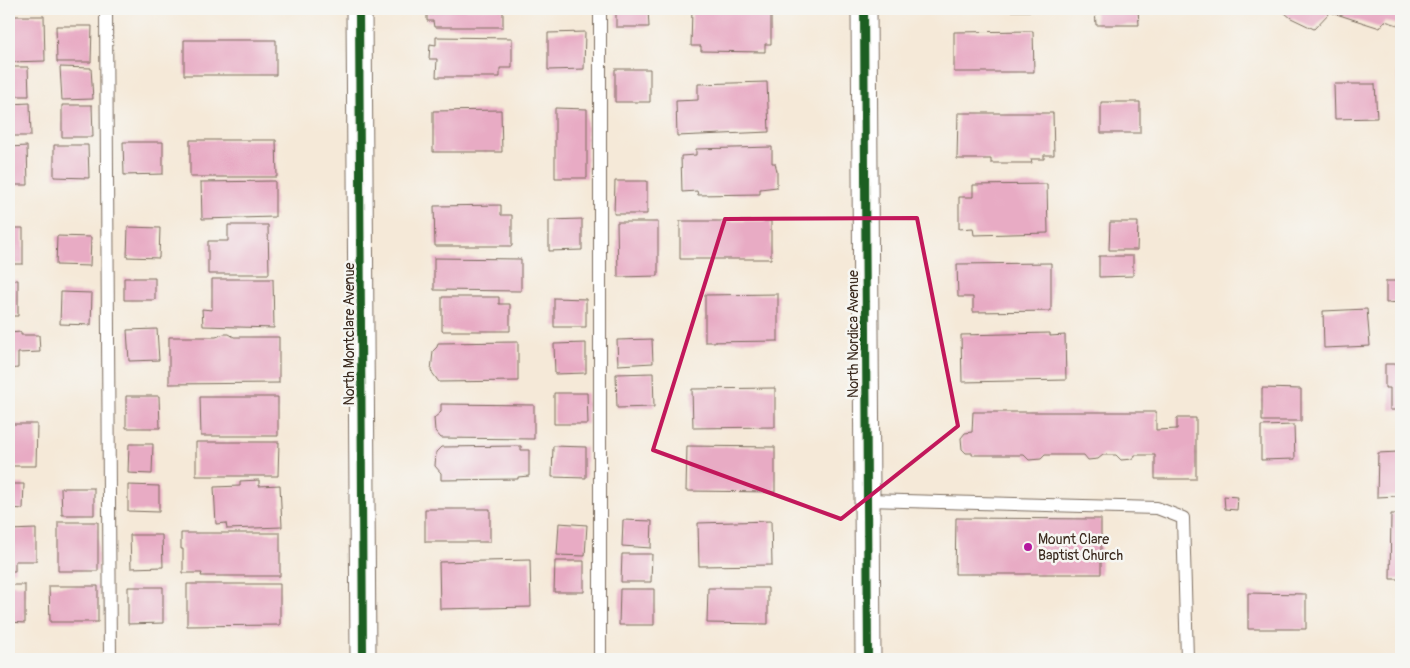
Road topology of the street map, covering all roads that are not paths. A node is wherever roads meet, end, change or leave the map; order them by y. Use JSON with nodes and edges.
{"nodes":[{"id":1,"x":106,"y":9,"type":"edge"},
{"id":2,"x":359,"y":9,"type":"edge"},
{"id":3,"x":600,"y":9,"type":"edge"},
{"id":4,"x":864,"y":9,"type":"edge"},
{"id":5,"x":867,"y":500,"type":"junction"},
{"id":6,"x":110,"y":659,"type":"edge"},
{"id":7,"x":363,"y":659,"type":"edge"},
{"id":8,"x":600,"y":659,"type":"edge"},
{"id":9,"x":868,"y":659,"type":"edge"},
{"id":10,"x":1187,"y":659,"type":"edge"}],
"edges":[{"from":1,"to":6,"type":"lane"},
{"from":2,"to":7,"type":"street","name":"North Montclare Avenue"},
{"from":3,"to":8,"type":"lane"},
{"from":4,"to":5,"type":"street","name":"North Nordica Avenue"},
{"from":5,"to":9,"type":"street","name":"North Nordica Avenue"},
{"from":5,"to":10,"type":"lane"}]}
